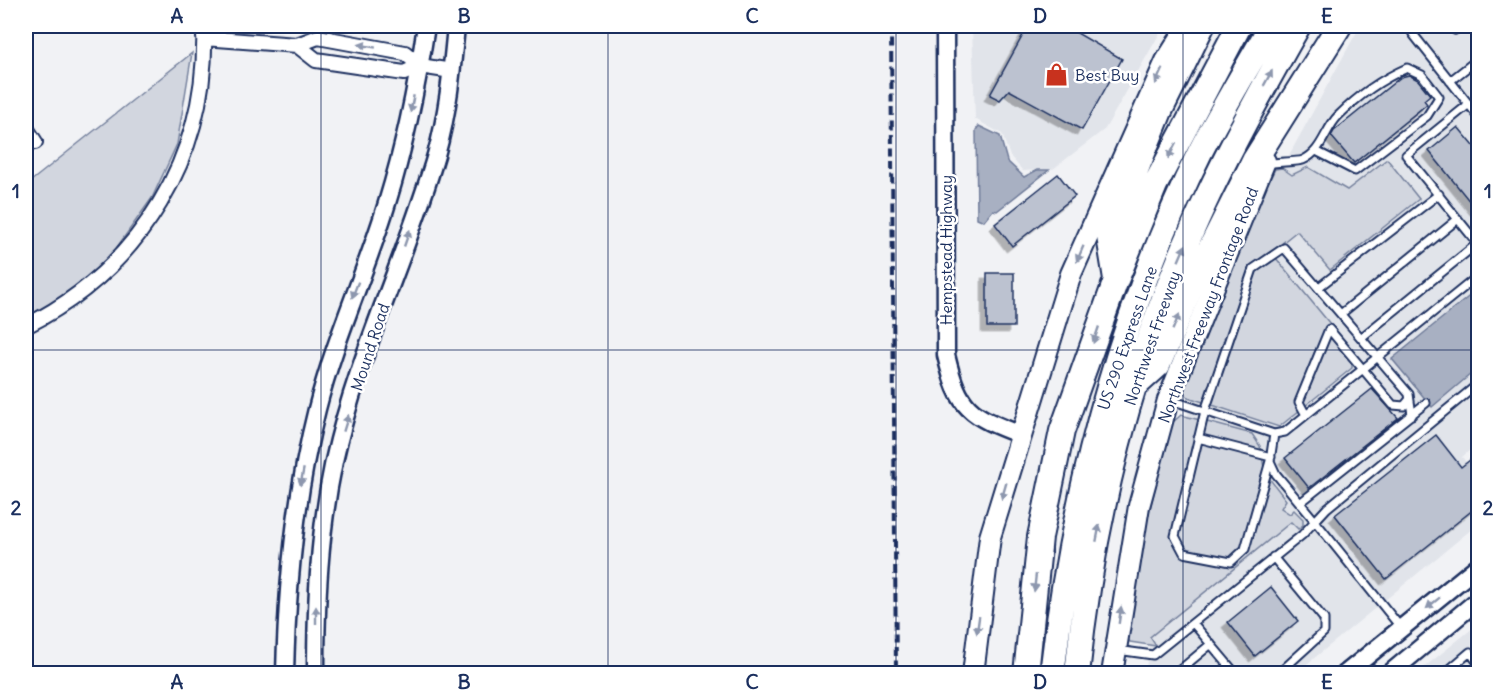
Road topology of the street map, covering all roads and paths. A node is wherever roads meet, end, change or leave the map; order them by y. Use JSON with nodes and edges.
{"nodes":[{"id":1,"x":426,"y":26,"type":"edge"},
{"id":2,"x":456,"y":26,"type":"edge"},
{"id":3,"x":945,"y":26,"type":"edge"},
{"id":4,"x":1188,"y":26,"type":"edge"},
{"id":5,"x":1202,"y":26,"type":"edge"},
{"id":6,"x":1239,"y":26,"type":"edge"},
{"id":7,"x":1271,"y":26,"type":"edge"},
{"id":8,"x":1298,"y":26,"type":"edge"},
{"id":9,"x":1341,"y":26,"type":"edge"},
{"id":10,"x":1409,"y":26,"type":"edge"},
{"id":11,"x":1451,"y":26,"type":"edge"},
{"id":12,"x":1462,"y":26,"type":"edge"},
{"id":13,"x":204,"y":32,"type":"edge"},
{"id":14,"x":297,"y":45,"type":"junction"},
{"id":15,"x":1479,"y":59,"type":"edge"},
{"id":16,"x":420,"y":66,"type":"junction"},
{"id":17,"x":452,"y":71,"type":"junction"},
{"id":18,"x":1450,"y":81,"type":"junction"},
{"id":19,"x":1469,"y":104,"type":"junction"},
{"id":20,"x":1479,"y":116,"type":"edge"},
{"id":21,"x":26,"y":128,"type":"edge"},
{"id":22,"x":35,"y":142,"type":"dead end"},
{"id":23,"x":1316,"y":151,"type":"junction"},
{"id":24,"x":1264,"y":165,"type":"junction"},
{"id":25,"x":1439,"y":195,"type":"junction"},
{"id":26,"x":1458,"y":219,"type":"junction"},
{"id":27,"x":1478,"y":244,"type":"edge"},
{"id":28,"x":1479,"y":276,"type":"edge"},
{"id":29,"x":1116,"y":280,"type":"junction"},
{"id":30,"x":1319,"y":287,"type":"junction"},
{"id":31,"x":1342,"y":313,"type":"junction"},
{"id":32,"x":26,"y":326,"type":"edge"},
{"id":33,"x":1362,"y":337,"type":"junction"},
{"id":34,"x":1378,"y":357,"type":"junction"},
{"id":35,"x":1362,"y":369,"type":"junction"},
{"id":36,"x":1478,"y":385,"type":"edge"},
{"id":37,"x":1134,"y":387,"type":"junction"},
{"id":38,"x":1168,"y":400,"type":"junction"},
{"id":39,"x":1409,"y":400,"type":"junction"},
{"id":40,"x":1426,"y":403,"type":"dead end"},
{"id":41,"x":1205,"y":411,"type":"junction"},
{"id":42,"x":1306,"y":415,"type":"junction"},
{"id":43,"x":1412,"y":415,"type":"junction"},
{"id":44,"x":1274,"y":434,"type":"junction"},
{"id":45,"x":1021,"y":435,"type":"junction"},
{"id":46,"x":1198,"y":438,"type":"junction"},
{"id":47,"x":1270,"y":459,"type":"junction"},
{"id":48,"x":1300,"y":503,"type":"junction"},
{"id":49,"x":1315,"y":521,"type":"junction"},
{"id":50,"x":1273,"y":557,"type":"junction"},
{"id":51,"x":1473,"y":571,"type":"edge"},
{"id":52,"x":1479,"y":590,"type":"edge"},
{"id":53,"x":1479,"y":600,"type":"edge"},
{"id":54,"x":1193,"y":622,"type":"junction"},
{"id":55,"x":1401,"y":628,"type":"junction"},
{"id":56,"x":1211,"y":644,"type":"junction"},
{"id":57,"x":1115,"y":649,"type":"junction"},
{"id":58,"x":1479,"y":663,"type":"edge"},
{"id":59,"x":1233,"y":673,"type":"edge"},
{"id":60,"x":1277,"y":673,"type":"edge"},
{"id":61,"x":285,"y":674,"type":"edge"},
{"id":62,"x":316,"y":674,"type":"edge"},
{"id":63,"x":973,"y":674,"type":"edge"},
{"id":64,"x":1026,"y":674,"type":"edge"},
{"id":65,"x":1052,"y":674,"type":"edge"},
{"id":66,"x":1077,"y":674,"type":"edge"},
{"id":67,"x":1112,"y":674,"type":"edge"},
{"id":68,"x":1175,"y":674,"type":"edge"},
{"id":69,"x":1345,"y":674,"type":"edge"},
{"id":70,"x":1389,"y":674,"type":"edge"},
{"id":71,"x":1444,"y":674,"type":"edge"}],
"edges":[{"from":1,"to":16,"type":"street","name":"Mound Road"},
{"from":2,"to":17,"type":"street","name":"Mound Road"},
{"from":3,"to":45,"type":"street","name":"Hempstead Highway"},
{"from":4,"to":45,"type":"main road","one_way":true},
{"from":5,"to":29,"type":"highway"},
{"from":6,"to":29,"type":"highway","one_way":true},
{"from":7,"to":65,"type":"highway","name":"US 290 Express Lane"},
{"from":37,"to":8,"type":"highway","name":"Northwest Freeway","one_way":true},
{"from":9,"to":24,"type":"main road","name":"Northwest Freeway Frontage Road"},
{"from":37,"to":9,"type":"highway","one_way":true},
{"from":10,"to":18,"type":"lane"},
{"from":11,"to":12,"type":"lane"},
{"from":13,"to":14,"type":"street"},
{"from":13,"to":32,"type":"street"},
{"from":14,"to":16,"type":"street"},
{"from":16,"to":14,"type":"street","one_way":true},
{"from":15,"to":18,"type":"lane"},
{"from":16,"to":17,"type":"street"},
{"from":16,"to":61,"type":"street","name":"Mound Road","one_way":true},
{"from":62,"to":17,"type":"street","name":"Mound Road","one_way":true},
{"from":18,"to":19,"type":"lane"},
{"from":19,"to":20,"type":"lane"},
{"from":19,"to":25,"type":"lane"},
{"from":21,"to":22,"type":"street"},
{"from":23,"to":23,"type":"lane"},
{"from":23,"to":24,"type":"lane"},
{"from":24,"to":38,"type":"main road","name":"Northwest Freeway Frontage Road"},
{"from":25,"to":26,"type":"lane"},
{"from":25,"to":30,"type":"lane"},
{"from":26,"to":27,"type":"lane"},
{"from":26,"to":31,"type":"lane"},
{"from":27,"to":33,"type":"lane"},
{"from":28,"to":34,"type":"lane"},
{"from":29,"to":64,"type":"highway","one_way":true},
{"from":30,"to":31,"type":"lane"},
{"from":30,"to":41,"type":"lane"},
{"from":31,"to":33,"type":"lane"},
{"from":33,"to":34,"type":"lane"},
{"from":34,"to":35,"type":"lane"},
{"from":34,"to":39,"type":"lane"},
{"from":35,"to":39,"type":"lane"},
{"from":35,"to":42,"type":"lane"},
{"from":35,"to":42,"type":"lane"},
{"from":36,"to":49,"type":"lane"},
{"from":66,"to":37,"type":"highway","name":"Northwest Freeway","one_way":true},
{"from":38,"to":41,"type":"lane"},
{"from":57,"to":38,"type":"main road","name":"Northwest Freeway Frontage Road","one_way":true},
{"from":39,"to":43,"type":"lane"},
{"from":40,"to":43,"type":"lane"},
{"from":41,"to":44,"type":"lane"},
{"from":41,"to":46,"type":"lane"},
{"from":42,"to":44,"type":"lane"},
{"from":43,"to":48,"type":"lane"},
{"from":44,"to":47,"type":"lane"},
{"from":45,"to":63,"type":"main road","one_way":true},
{"from":46,"to":47,"type":"lane"},
{"from":46,"to":47,"type":"lane"},
{"from":47,"to":48,"type":"lane"},
{"from":48,"to":49,"type":"lane"},
{"from":49,"to":50,"type":"lane"},
{"from":49,"to":55,"type":"lane"},
{"from":50,"to":54,"type":"lane"},
{"from":50,"to":60,"type":"lane"},
{"from":51,"to":52,"type":"street"},
{"from":51,"to":55,"type":"street","one_way":true},
{"from":53,"to":70,"type":"street"},
{"from":54,"to":56,"type":"lane"},
{"from":54,"to":57,"type":"lane"},
{"from":55,"to":69,"type":"street"},
{"from":56,"to":59,"type":"lane"},
{"from":56,"to":68,"type":"lane"},
{"from":57,"to":67,"type":"main road","name":"Northwest Freeway Frontage Road"},
{"from":58,"to":71,"type":"lane"}]}
